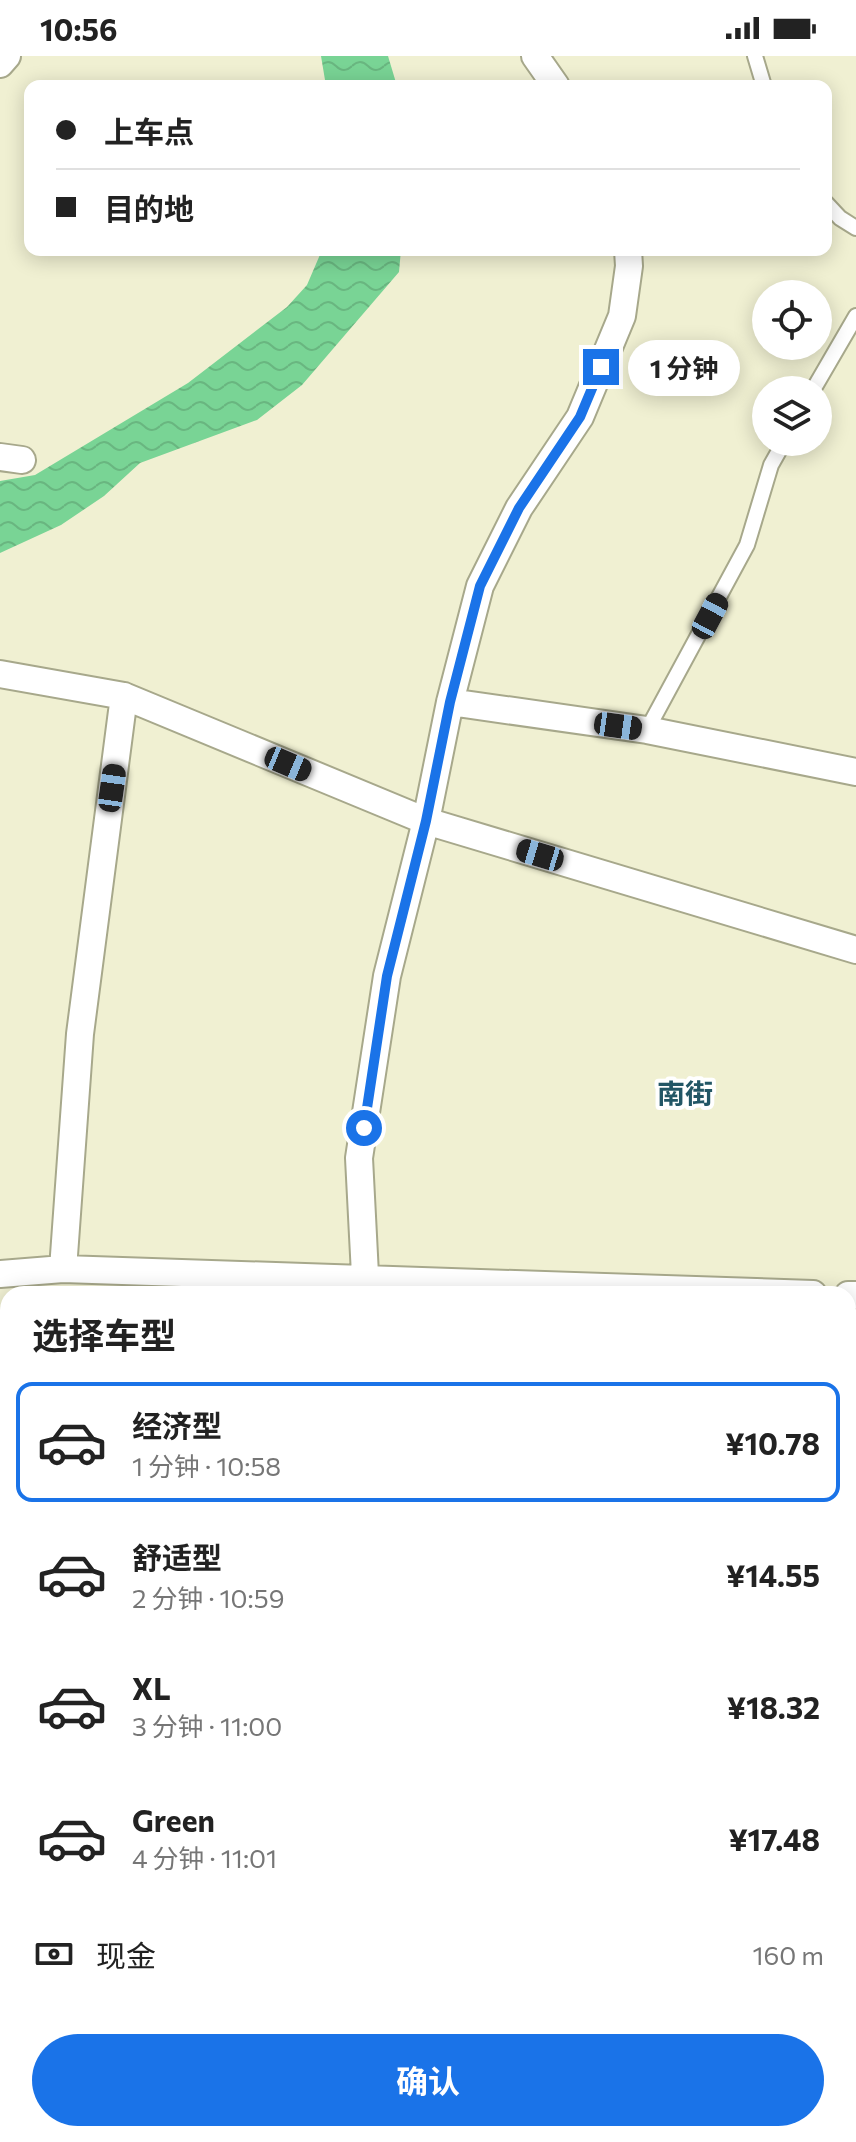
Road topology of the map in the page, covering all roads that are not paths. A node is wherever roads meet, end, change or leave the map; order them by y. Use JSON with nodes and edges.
{"nodes":[{"id":1,"x":7,"y":56,"type":"edge"},
{"id":2,"x":535,"y":56,"type":"edge"},
{"id":3,"x":755,"y":56,"type":"edge"},
{"id":4,"x":0,"y":64,"type":"edge"},
{"id":5,"x":552,"y":80,"type":"edge"},
{"id":6,"x":762,"y":80,"type":"edge"},
{"id":7,"x":832,"y":209,"type":"edge"},
{"id":8,"x":856,"y":228,"type":"edge"},
{"id":9,"x":628,"y":256,"type":"edge"},
{"id":10,"x":856,"y":316,"type":"edge"},
{"id":11,"x":821,"y":376,"type":"edge"},
{"id":12,"x":776,"y":456,"type":"edge"},
{"id":13,"x":0,"y":674,"type":"edge"},
{"id":14,"x":124,"y":696,"type":"junction"},
{"id":15,"x":450,"y":702,"type":"junction"},
{"id":16,"x":647,"y":730,"type":"junction"},
{"id":17,"x":856,"y":772,"type":"edge"},
{"id":18,"x":426,"y":821,"type":"junction"},
{"id":19,"x":856,"y":950,"type":"edge"},
{"id":20,"x":63,"y":1269,"type":"junction"},
{"id":21,"x":0,"y":1274,"type":"edge"},
{"id":22,"x":90,"y":1282,"type":"edge"},
{"id":23,"x":311,"y":1286,"type":"edge"},
{"id":24,"x":366,"y":1286,"type":"edge"}],
"edges":[{"from":1,"to":4,"type":"street"},
{"from":2,"to":5,"type":"street"},
{"from":3,"to":6,"type":"lane"},
{"from":7,"to":8,"type":"lane"},
{"from":9,"to":15,"type":"street"},
{"from":10,"to":11,"type":"lane"},
{"from":12,"to":16,"type":"lane"},
{"from":13,"to":14,"type":"street"},
{"from":14,"to":18,"type":"street"},
{"from":14,"to":20,"type":"street"},
{"from":15,"to":16,"type":"street"},
{"from":15,"to":18,"type":"street"},
{"from":16,"to":17,"type":"street"},
{"from":18,"to":19,"type":"street"},
{"from":18,"to":24,"type":"street"},
{"from":20,"to":21,"type":"street"},
{"from":20,"to":22,"type":"street"},
{"from":22,"to":23,"type":"street"}]}
